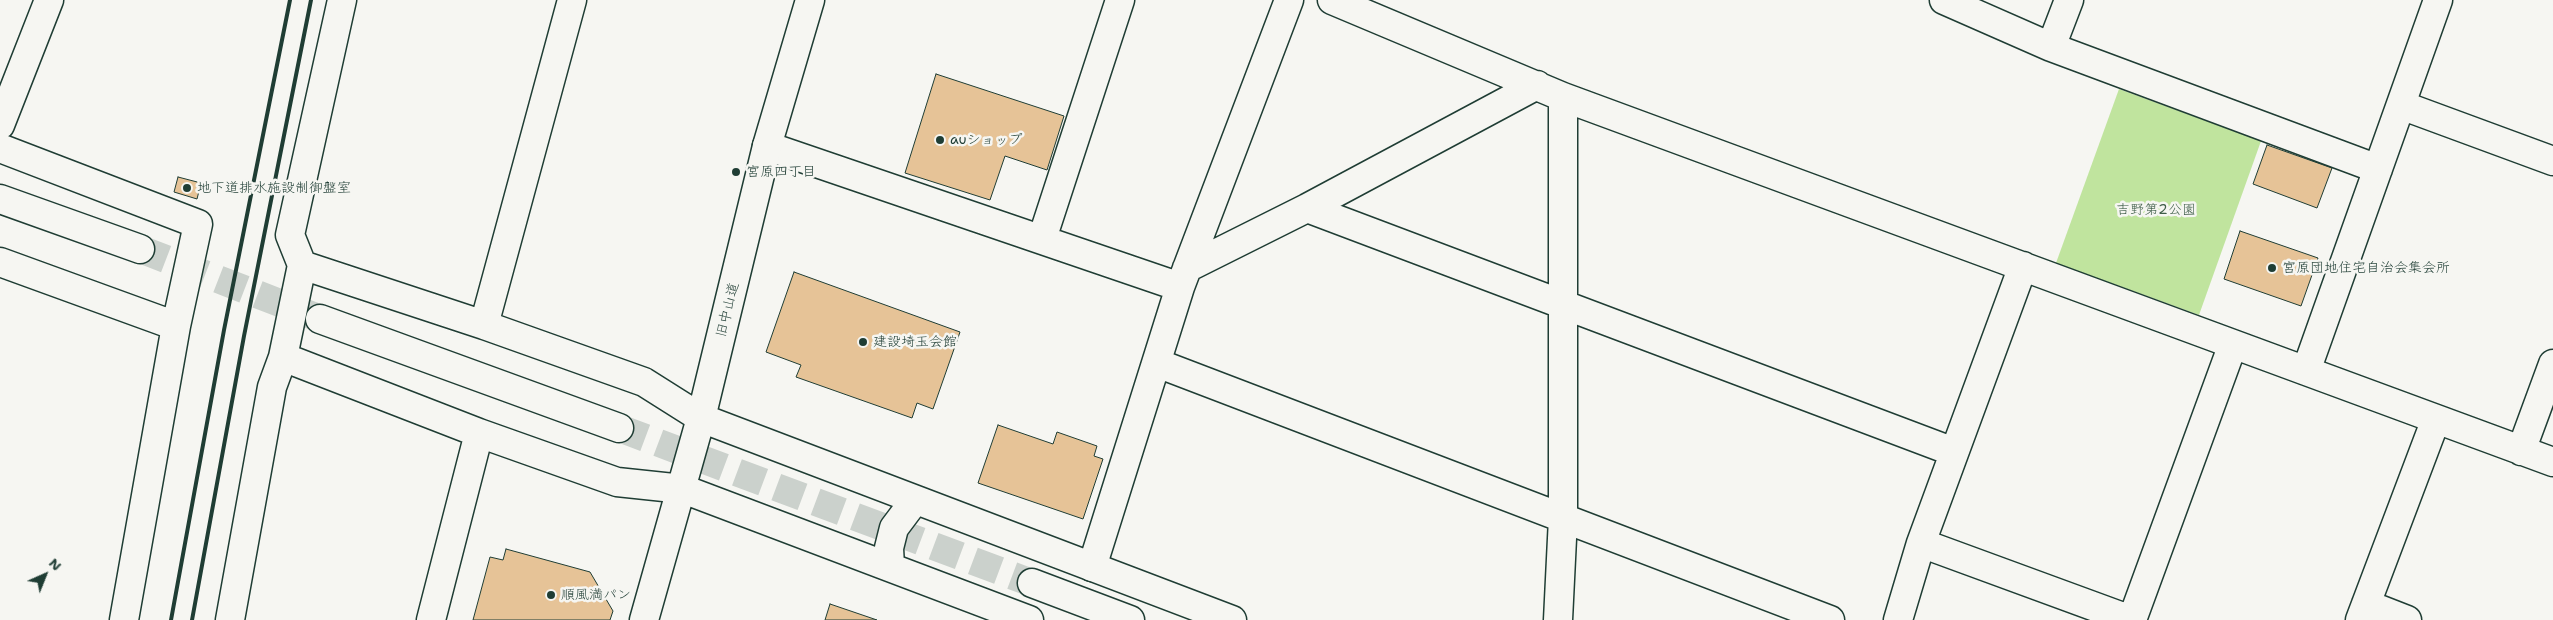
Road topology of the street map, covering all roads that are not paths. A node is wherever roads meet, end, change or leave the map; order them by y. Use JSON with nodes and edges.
{"nodes":[{"id":1,"x":49,"y":0,"type":"edge"},
{"id":2,"x":342,"y":0,"type":"edge"},
{"id":3,"x":572,"y":0,"type":"edge"},
{"id":4,"x":810,"y":0,"type":"edge"},
{"id":5,"x":1120,"y":0,"type":"edge"},
{"id":6,"x":1289,"y":0,"type":"edge"},
{"id":7,"x":1332,"y":0,"type":"edge"},
{"id":8,"x":1944,"y":0,"type":"edge"},
{"id":9,"x":2069,"y":0,"type":"edge"},
{"id":10,"x":2438,"y":0,"type":"edge"},
{"id":11,"x":2051,"y":47,"type":"junction"},
{"id":12,"x":1537,"y":85,"type":"junction"},
{"id":13,"x":1563,"y":97,"type":"junction"},
{"id":14,"x":2401,"y":105,"type":"junction"},
{"id":15,"x":0,"y":125,"type":"edge"},
{"id":16,"x":767,"y":146,"type":"junction"},
{"id":17,"x":0,"y":148,"type":"edge"},
{"id":18,"x":2553,"y":161,"type":"edge"},
{"id":19,"x":2378,"y":169,"type":"junction"},
{"id":20,"x":0,"y":200,"type":"edge"},
{"id":21,"x":1307,"y":208,"type":"junction"},
{"id":22,"x":1042,"y":239,"type":"junction"},
{"id":23,"x":140,"y":248,"type":"tunnel mouth"},
{"id":24,"x":0,"y":262,"type":"edge"},
{"id":25,"x":302,"y":265,"type":"junction"},
{"id":26,"x":2023,"y":266,"type":"junction"},
{"id":27,"x":1184,"y":277,"type":"junction"},
{"id":28,"x":1562,"y":305,"type":"junction"},
{"id":29,"x":320,"y":319,"type":"tunnel mouth"},
{"id":30,"x":484,"y":325,"type":"junction"},
{"id":31,"x":176,"y":326,"type":"junction"},
{"id":32,"x":2233,"y":344,"type":"junction"},
{"id":33,"x":283,"y":357,"type":"junction"},
{"id":34,"x":1157,"y":363,"type":"junction"},
{"id":35,"x":2553,"y":364,"type":"edge"},
{"id":36,"x":2306,"y":371,"type":"junction"},
{"id":37,"x":701,"y":418,"type":"junction"},
{"id":38,"x":2436,"y":419,"type":"junction"},
{"id":39,"x":619,"y":428,"type":"tunnel mouth"},
{"id":40,"x":479,"y":433,"type":"junction"},
{"id":41,"x":2521,"y":451,"type":"junction"},
{"id":42,"x":1954,"y":452,"type":"junction"},
{"id":43,"x":2553,"y":462,"type":"edge"},
{"id":44,"x":683,"y":489,"type":"junction"},
{"id":45,"x":915,"y":500,"type":"junction"},
{"id":46,"x":1563,"y":518,"type":"junction"},
{"id":47,"x":1921,"y":543,"type":"junction"},
{"id":48,"x":890,"y":567,"type":"junction"},
{"id":49,"x":1092,"y":567,"type":"junction"},
{"id":50,"x":1032,"y":583,"type":"tunnel mouth"},
{"id":51,"x":2363,"y":612,"type":"edge"},
{"id":52,"x":124,"y":620,"type":"edge"},
{"id":53,"x":230,"y":620,"type":"edge"},
{"id":54,"x":431,"y":620,"type":"edge"},
{"id":55,"x":644,"y":620,"type":"edge"},
{"id":56,"x":1029,"y":620,"type":"edge"},
{"id":57,"x":1130,"y":620,"type":"edge"},
{"id":58,"x":1232,"y":620,"type":"edge"},
{"id":59,"x":1558,"y":620,"type":"edge"},
{"id":60,"x":1830,"y":620,"type":"edge"},
{"id":61,"x":1898,"y":620,"type":"edge"},
{"id":62,"x":2132,"y":620,"type":"edge"},
{"id":63,"x":2407,"y":620,"type":"edge"}],
"edges":[{"from":1,"to":15,"type":"street"},
{"from":2,"to":25,"type":"street"},
{"from":3,"to":30,"type":"street"},
{"from":4,"to":16,"type":"street","name":"旧中山道"},
{"from":5,"to":22,"type":"street"},
{"from":6,"to":27,"type":"street"},
{"from":7,"to":12,"type":"street"},
{"from":8,"to":11,"type":"street"},
{"from":9,"to":11,"type":"street"},
{"from":10,"to":14,"type":"street"},
{"from":11,"to":19,"type":"street"},
{"from":12,"to":13,"type":"street"},
{"from":12,"to":21,"type":"street"},
{"from":13,"to":26,"type":"street"},
{"from":13,"to":28,"type":"street"},
{"from":14,"to":18,"type":"street"},
{"from":14,"to":19,"type":"street"},
{"from":16,"to":22,"type":"street"},
{"from":16,"to":37,"type":"street","name":"旧中山道"},
{"from":17,"to":31,"type":"street"},
{"from":19,"to":36,"type":"street"},
{"from":20,"to":23,"type":"street"},
{"from":21,"to":27,"type":"street"},
{"from":21,"to":28,"type":"street"},
{"from":22,"to":27,"type":"street"},
{"from":24,"to":31,"type":"street"},
{"from":25,"to":30,"type":"street"},
{"from":25,"to":33,"type":"street"},
{"from":26,"to":32,"type":"street"},
{"from":26,"to":42,"type":"street"},
{"from":27,"to":34,"type":"street"},
{"from":28,"to":42,"type":"street"},
{"from":28,"to":46,"type":"street"},
{"from":29,"to":39,"type":"street"},
{"from":30,"to":37,"type":"street"},
{"from":31,"to":52,"type":"street"},
{"from":32,"to":36,"type":"street"},
{"from":32,"to":62,"type":"street"},
{"from":33,"to":40,"type":"street"},
{"from":33,"to":53,"type":"street"},
{"from":34,"to":46,"type":"street"},
{"from":34,"to":49,"type":"street"},
{"from":35,"to":41,"type":"street"},
{"from":36,"to":38,"type":"street"},
{"from":37,"to":44,"type":"street","name":"旧中山道"},
{"from":37,"to":45,"type":"street"},
{"from":38,"to":41,"type":"street"},
{"from":38,"to":51,"type":"street"},
{"from":40,"to":44,"type":"street"},
{"from":40,"to":54,"type":"street"},
{"from":41,"to":43,"type":"street"},
{"from":42,"to":47,"type":"street"},
{"from":44,"to":48,"type":"street"},
{"from":44,"to":55,"type":"street","name":"旧中山道"},
{"from":45,"to":48,"type":"street"},
{"from":45,"to":49,"type":"street"},
{"from":46,"to":59,"type":"street"},
{"from":46,"to":60,"type":"street"},
{"from":47,"to":61,"type":"street"},
{"from":47,"to":62,"type":"street"},
{"from":48,"to":56,"type":"street"},
{"from":49,"to":58,"type":"street"},
{"from":50,"to":57,"type":"street"},
{"from":51,"to":63,"type":"street"}]}
